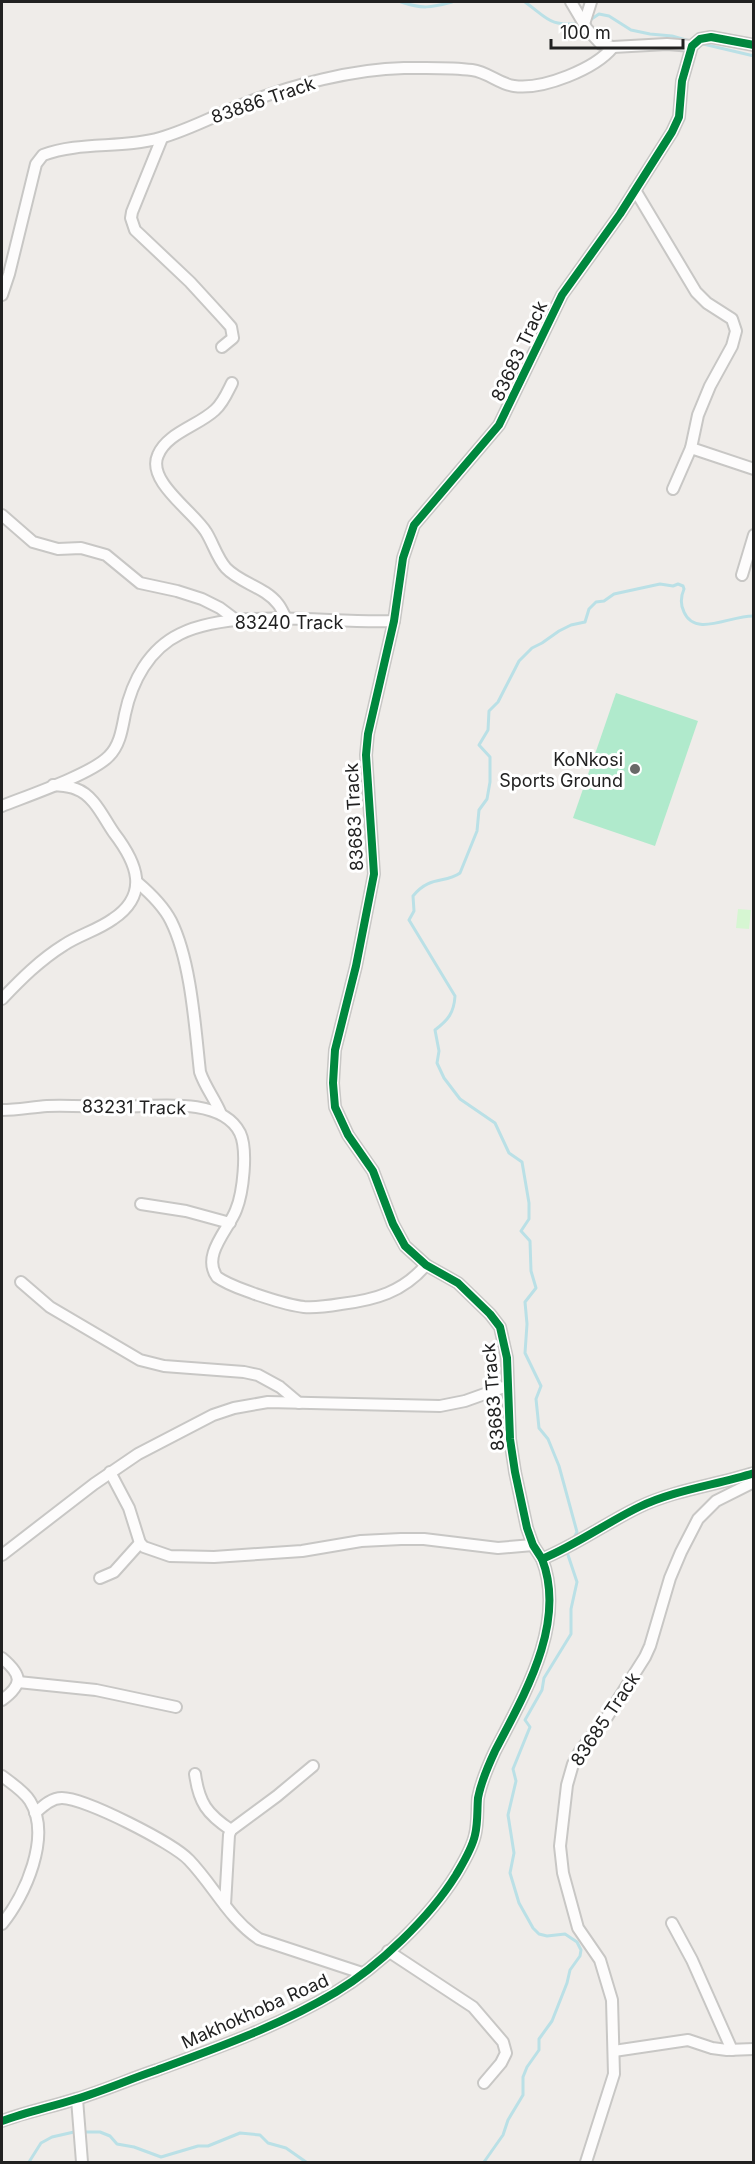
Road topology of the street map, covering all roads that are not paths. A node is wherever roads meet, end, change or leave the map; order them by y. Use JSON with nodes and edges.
{"nodes":[{"id":1,"x":571,"y":2,"type":"edge"},
{"id":2,"x":591,"y":2,"type":"edge"},
{"id":3,"x":584,"y":24,"type":"junction"},
{"id":4,"x":753,"y":45,"type":"edge"},
{"id":5,"x":692,"y":46,"type":"junction"},
{"id":6,"x":614,"y":47,"type":"junction"},
{"id":7,"x":162,"y":138,"type":"junction"},
{"id":8,"x":635,"y":190,"type":"junction"},
{"id":9,"x":3,"y":292,"type":"edge"},
{"id":10,"x":222,"y":347,"type":"dead end"},
{"id":11,"x":232,"y":383,"type":"dead end"},
{"id":12,"x":691,"y":448,"type":"junction"},
{"id":13,"x":753,"y":469,"type":"edge"},
{"id":14,"x":673,"y":489,"type":"dead end"},
{"id":15,"x":2,"y":515,"type":"edge"},
{"id":16,"x":753,"y":535,"type":"edge"},
{"id":17,"x":742,"y":575,"type":"dead end"},
{"id":18,"x":236,"y":620,"type":"junction"},
{"id":19,"x":287,"y":620,"type":"junction"},
{"id":20,"x":394,"y":621,"type":"junction"},
{"id":21,"x":53,"y":784,"type":"junction"},
{"id":22,"x":2,"y":806,"type":"edge"},
{"id":23,"x":137,"y":882,"type":"junction"},
{"id":24,"x":2,"y":999,"type":"edge"},
{"id":25,"x":2,"y":1110,"type":"edge"},
{"id":26,"x":221,"y":1114,"type":"junction"},
{"id":27,"x":141,"y":1204,"type":"dead end"},
{"id":28,"x":230,"y":1223,"type":"junction"},
{"id":29,"x":426,"y":1265,"type":"junction"},
{"id":30,"x":21,"y":1282,"type":"dead end"},
{"id":31,"x":507,"y":1386,"type":"junction"},
{"id":32,"x":299,"y":1403,"type":"junction"},
{"id":33,"x":110,"y":1472,"type":"junction"},
{"id":34,"x":753,"y":1473,"type":"edge"},
{"id":35,"x":753,"y":1482,"type":"edge"},
{"id":36,"x":140,"y":1543,"type":"junction"},
{"id":37,"x":533,"y":1545,"type":"junction"},
{"id":38,"x":2,"y":1555,"type":"edge"},
{"id":39,"x":542,"y":1559,"type":"junction"},
{"id":40,"x":100,"y":1578,"type":"dead end"},
{"id":41,"x":2,"y":1658,"type":"edge"},
{"id":42,"x":18,"y":1682,"type":"junction"},
{"id":43,"x":2,"y":1700,"type":"edge"},
{"id":44,"x":176,"y":1707,"type":"dead end"},
{"id":45,"x":313,"y":1766,"type":"dead end"},
{"id":46,"x":195,"y":1774,"type":"dead end"},
{"id":47,"x":2,"y":1776,"type":"edge"},
{"id":48,"x":35,"y":1813,"type":"junction"},
{"id":49,"x":231,"y":1830,"type":"junction"},
{"id":50,"x":225,"y":1905,"type":"junction"},
{"id":51,"x":672,"y":1923,"type":"dead end"},
{"id":52,"x":2,"y":1924,"type":"edge"},
{"id":53,"x":388,"y":1951,"type":"junction"},
{"id":54,"x":362,"y":1973,"type":"junction"},
{"id":55,"x":753,"y":2049,"type":"edge"},
{"id":56,"x":732,"y":2050,"type":"junction"},
{"id":57,"x":614,"y":2051,"type":"junction"},
{"id":58,"x":484,"y":2083,"type":"dead end"},
{"id":59,"x":77,"y":2099,"type":"junction"},
{"id":60,"x":2,"y":2121,"type":"edge"},
{"id":61,"x":82,"y":2163,"type":"edge"},
{"id":62,"x":586,"y":2163,"type":"edge"}],
"edges":[{"from":1,"to":3,"type":"street"},
{"from":2,"to":3,"type":"street"},
{"from":3,"to":6,"type":"street"},
{"from":4,"to":5,"type":"street"},
{"from":5,"to":6,"type":"street"},
{"from":5,"to":8,"type":"street","name":"83683 Track"},
{"from":6,"to":7,"type":"street","name":"83886 Track"},
{"from":7,"to":9,"type":"street","name":"83886 Track"},
{"from":7,"to":10,"type":"street"},
{"from":8,"to":12,"type":"street"},
{"from":8,"to":20,"type":"street","name":"83683 Track"},
{"from":11,"to":19,"type":"street"},
{"from":12,"to":13,"type":"street"},
{"from":12,"to":14,"type":"street"},
{"from":15,"to":18,"type":"street"},
{"from":16,"to":17,"type":"street"},
{"from":18,"to":19,"type":"street","name":"83240 Track"},
{"from":18,"to":21,"type":"street","name":"83240 Track"},
{"from":19,"to":20,"type":"street","name":"83240 Track"},
{"from":20,"to":29,"type":"street","name":"83683 Track"},
{"from":21,"to":22,"type":"street"},
{"from":21,"to":23,"type":"street"},
{"from":23,"to":24,"type":"street"},
{"from":23,"to":26,"type":"street"},
{"from":25,"to":26,"type":"street","name":"83231 Track"},
{"from":26,"to":28,"type":"street"},
{"from":27,"to":28,"type":"street"},
{"from":28,"to":29,"type":"street"},
{"from":29,"to":31,"type":"street","name":"83683 Track"},
{"from":30,"to":32,"type":"street"},
{"from":31,"to":32,"type":"street"},
{"from":31,"to":37,"type":"street","name":"83683 Track"},
{"from":32,"to":33,"type":"street"},
{"from":33,"to":36,"type":"street"},
{"from":33,"to":38,"type":"street"},
{"from":34,"to":39,"type":"street"},
{"from":35,"to":57,"type":"street","name":"83685 Track"},
{"from":36,"to":37,"type":"street"},
{"from":36,"to":40,"type":"street"},
{"from":37,"to":39,"type":"street","name":"83683 Track"},
{"from":39,"to":53,"type":"street","name":"Makhokhoba Road"},
{"from":41,"to":42,"type":"street"},
{"from":42,"to":43,"type":"street"},
{"from":42,"to":44,"type":"street"},
{"from":45,"to":49,"type":"street"},
{"from":46,"to":49,"type":"street"},
{"from":47,"to":48,"type":"street"},
{"from":48,"to":50,"type":"street"},
{"from":48,"to":52,"type":"street"},
{"from":49,"to":50,"type":"street"},
{"from":50,"to":54,"type":"street"},
{"from":51,"to":56,"type":"street"},
{"from":53,"to":54,"type":"street","name":"Makhokhoba Road"},
{"from":53,"to":58,"type":"street"},
{"from":54,"to":59,"type":"street","name":"Makhokhoba Road"},
{"from":55,"to":56,"type":"street"},
{"from":56,"to":57,"type":"street"},
{"from":57,"to":62,"type":"street","name":"83685 Track"},
{"from":59,"to":60,"type":"street","name":"Makhokhoba Road"},
{"from":59,"to":61,"type":"street"}]}
